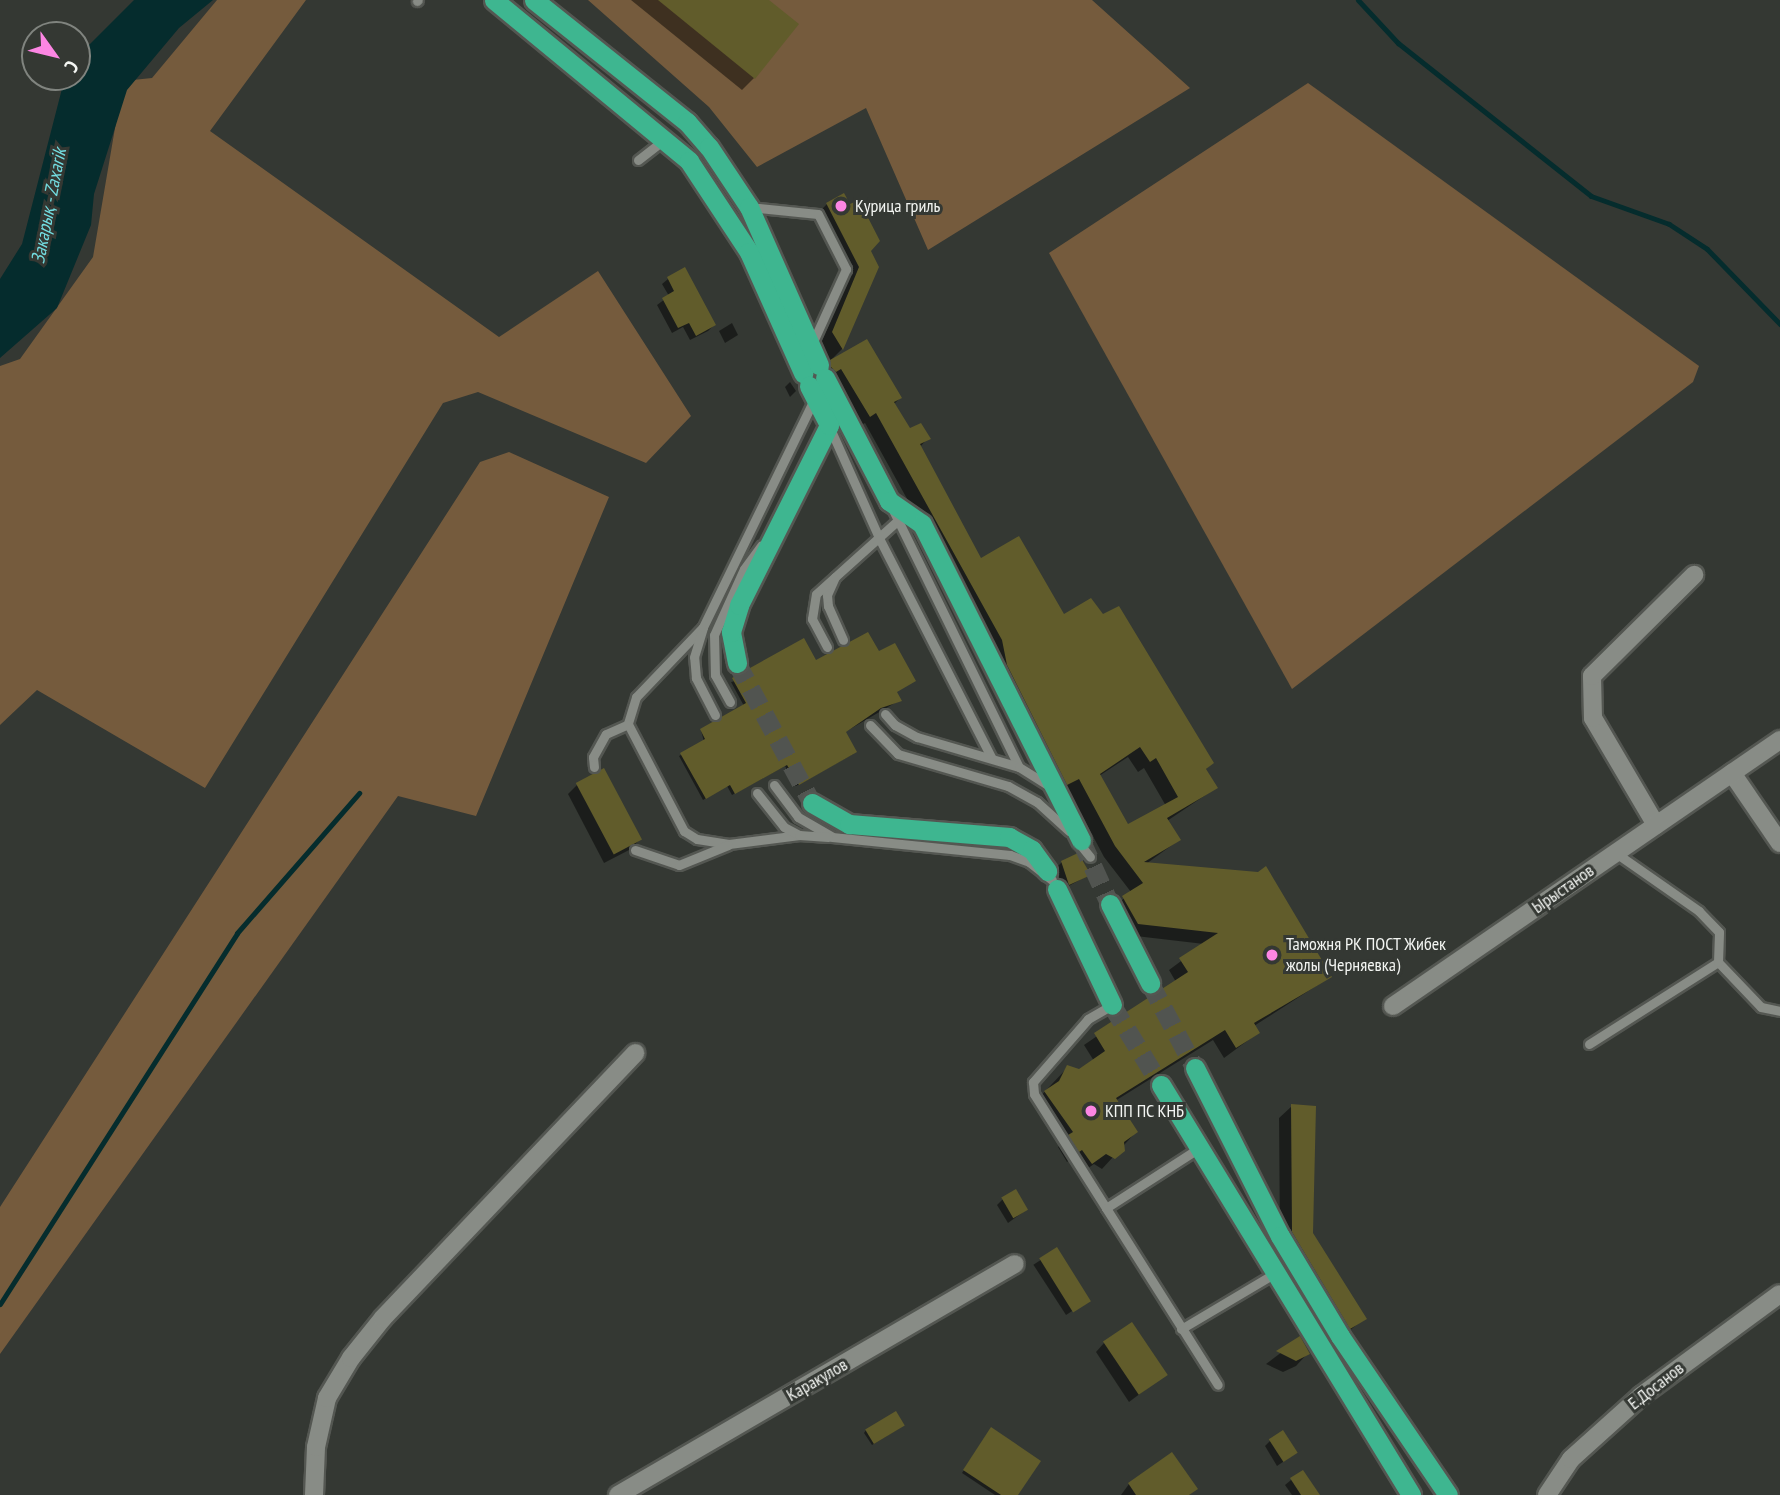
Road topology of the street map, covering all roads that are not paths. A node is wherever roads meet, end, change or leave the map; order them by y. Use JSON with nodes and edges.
{"nodes":[{"id":1,"x":494,"y":0,"type":"edge"},
{"id":2,"x":534,"y":0,"type":"edge"},
{"id":3,"x":666,"y":139,"type":"junction"},
{"id":4,"x":638,"y":160,"type":"dead end"},
{"id":5,"x":750,"y":207,"type":"junction"},
{"id":6,"x":811,"y":346,"type":"junction"},
{"id":7,"x":814,"y":380,"type":"junction"},
{"id":8,"x":829,"y":425,"type":"junction"},
{"id":9,"x":889,"y":501,"type":"junction"},
{"id":10,"x":897,"y":521,"type":"junction"},
{"id":11,"x":774,"y":537,"type":"junction"},
{"id":12,"x":879,"y":538,"type":"junction"},
{"id":13,"x":836,"y":573,"type":"junction"},
{"id":14,"x":1694,"y":576,"type":"dead end"},
{"id":15,"x":703,"y":627,"type":"junction"},
{"id":16,"x":843,"y":640,"type":"dead end"},
{"id":17,"x":827,"y":647,"type":"dead end"},
{"id":18,"x":737,"y":663,"type":"tunnel mouth"},
{"id":19,"x":730,"y":702,"type":"dead end"},
{"id":20,"x":885,"y":714,"type":"dead end"},
{"id":21,"x":715,"y":715,"type":"dead end"},
{"id":22,"x":628,"y":724,"type":"junction"},
{"id":23,"x":870,"y":725,"type":"dead end"},
{"id":24,"x":1780,"y":740,"type":"edge"},
{"id":25,"x":991,"y":757,"type":"junction"},
{"id":26,"x":594,"y":767,"type":"dead end"},
{"id":27,"x":1019,"y":767,"type":"junction"},
{"id":28,"x":1732,"y":773,"type":"junction"},
{"id":29,"x":774,"y":785,"type":"dead end"},
{"id":30,"x":1056,"y":791,"type":"junction"},
{"id":31,"x":757,"y":793,"type":"dead end"},
{"id":32,"x":812,"y":803,"type":"tunnel mouth"},
{"id":33,"x":1656,"y":825,"type":"junction"},
{"id":34,"x":799,"y":835,"type":"junction"},
{"id":35,"x":832,"y":837,"type":"junction"},
{"id":36,"x":729,"y":844,"type":"junction"},
{"id":37,"x":1780,"y":844,"type":"edge"},
{"id":38,"x":1086,"y":848,"type":"joint"},
{"id":39,"x":635,"y":850,"type":"dead end"},
{"id":40,"x":1616,"y":853,"type":"junction"},
{"id":41,"x":1052,"y":880,"type":"junction"},
{"id":42,"x":1110,"y":904,"type":"tunnel mouth"},
{"id":43,"x":1718,"y":962,"type":"junction"},
{"id":44,"x":1150,"y":983,"type":"tunnel mouth"},
{"id":45,"x":1112,"y":1005,"type":"joint"},
{"id":46,"x":1393,"y":1006,"type":"dead end"},
{"id":47,"x":1780,"y":1010,"type":"edge"},
{"id":48,"x":1590,"y":1044,"type":"dead end"},
{"id":49,"x":635,"y":1053,"type":"dead end"},
{"id":50,"x":1195,"y":1068,"type":"tunnel mouth"},
{"id":51,"x":1161,"y":1085,"type":"tunnel mouth"},
{"id":52,"x":1199,"y":1148,"type":"junction"},
{"id":53,"x":1106,"y":1208,"type":"junction"},
{"id":54,"x":1015,"y":1265,"type":"dead end"},
{"id":55,"x":1272,"y":1275,"type":"junction"},
{"id":56,"x":1780,"y":1294,"type":"edge"},
{"id":57,"x":1181,"y":1329,"type":"junction"},
{"id":58,"x":1218,"y":1385,"type":"dead end"},
{"id":59,"x":1405,"y":1433,"type":"junction"},
{"id":60,"x":1382,"y":1449,"type":"junction"},
{"id":61,"x":314,"y":1495,"type":"edge"},
{"id":62,"x":618,"y":1495,"type":"edge"},
{"id":63,"x":1411,"y":1495,"type":"edge"},
{"id":64,"x":1448,"y":1495,"type":"edge"},
{"id":65,"x":1547,"y":1495,"type":"edge"}],
"edges":[{"from":1,"to":3,"type":"highway"},
{"from":2,"to":5,"type":"highway"},
{"from":3,"to":4,"type":"lane"},
{"from":3,"to":7,"type":"highway"},
{"from":5,"to":6,"type":"highway"},
{"from":5,"to":6,"type":"lane"},
{"from":6,"to":7,"type":"highway"},
{"from":7,"to":8,"type":"highway"},
{"from":7,"to":9,"type":"highway"},
{"from":7,"to":15,"type":"lane"},
{"from":8,"to":11,"type":"highway"},
{"from":8,"to":12,"type":"lane"},
{"from":9,"to":10,"type":"lane"},
{"from":9,"to":30,"type":"highway"},
{"from":10,"to":12,"type":"lane"},
{"from":10,"to":27,"type":"lane"},
{"from":11,"to":18,"type":"highway"},
{"from":11,"to":19,"type":"lane"},
{"from":12,"to":13,"type":"lane"},
{"from":12,"to":25,"type":"lane"},
{"from":13,"to":16,"type":"lane"},
{"from":13,"to":17,"type":"lane"},
{"from":14,"to":33,"type":"street"},
{"from":15,"to":21,"type":"lane"},
{"from":15,"to":22,"type":"lane"},
{"from":20,"to":25,"type":"lane"},
{"from":22,"to":26,"type":"lane"},
{"from":22,"to":36,"type":"lane"},
{"from":23,"to":38,"type":"lane"},
{"from":24,"to":28,"type":"street","name":"Ырыстанов"},
{"from":25,"to":27,"type":"lane"},
{"from":27,"to":30,"type":"lane"},
{"from":28,"to":33,"type":"street","name":"Ырыстанов"},
{"from":28,"to":37,"type":"street"},
{"from":29,"to":35,"type":"lane"},
{"from":30,"to":38,"type":"highway"},
{"from":31,"to":34,"type":"lane"},
{"from":32,"to":41,"type":"highway"},
{"from":33,"to":40,"type":"street","name":"Ырыстанов"},
{"from":34,"to":35,"type":"lane"},
{"from":34,"to":36,"type":"lane"},
{"from":35,"to":41,"type":"lane"},
{"from":36,"to":39,"type":"lane"},
{"from":40,"to":43,"type":"lane"},
{"from":40,"to":46,"type":"street","name":"Ырыстанов"},
{"from":41,"to":45,"type":"highway"},
{"from":42,"to":44,"type":"highway"},
{"from":43,"to":47,"type":"lane"},
{"from":43,"to":48,"type":"lane"},
{"from":45,"to":53,"type":"lane"},
{"from":49,"to":61,"type":"street"},
{"from":50,"to":59,"type":"highway"},
{"from":51,"to":52,"type":"highway"},
{"from":52,"to":53,"type":"lane"},
{"from":52,"to":55,"type":"highway"},
{"from":53,"to":57,"type":"lane"},
{"from":54,"to":62,"type":"street","name":"Каракулов"},
{"from":55,"to":57,"type":"lane"},
{"from":55,"to":60,"type":"highway"},
{"from":56,"to":65,"type":"street","name":"Е.Досанов"},
{"from":57,"to":58,"type":"lane"},
{"from":59,"to":60,"type":"highway"},
{"from":59,"to":64,"type":"highway"},
{"from":60,"to":63,"type":"highway"}]}
